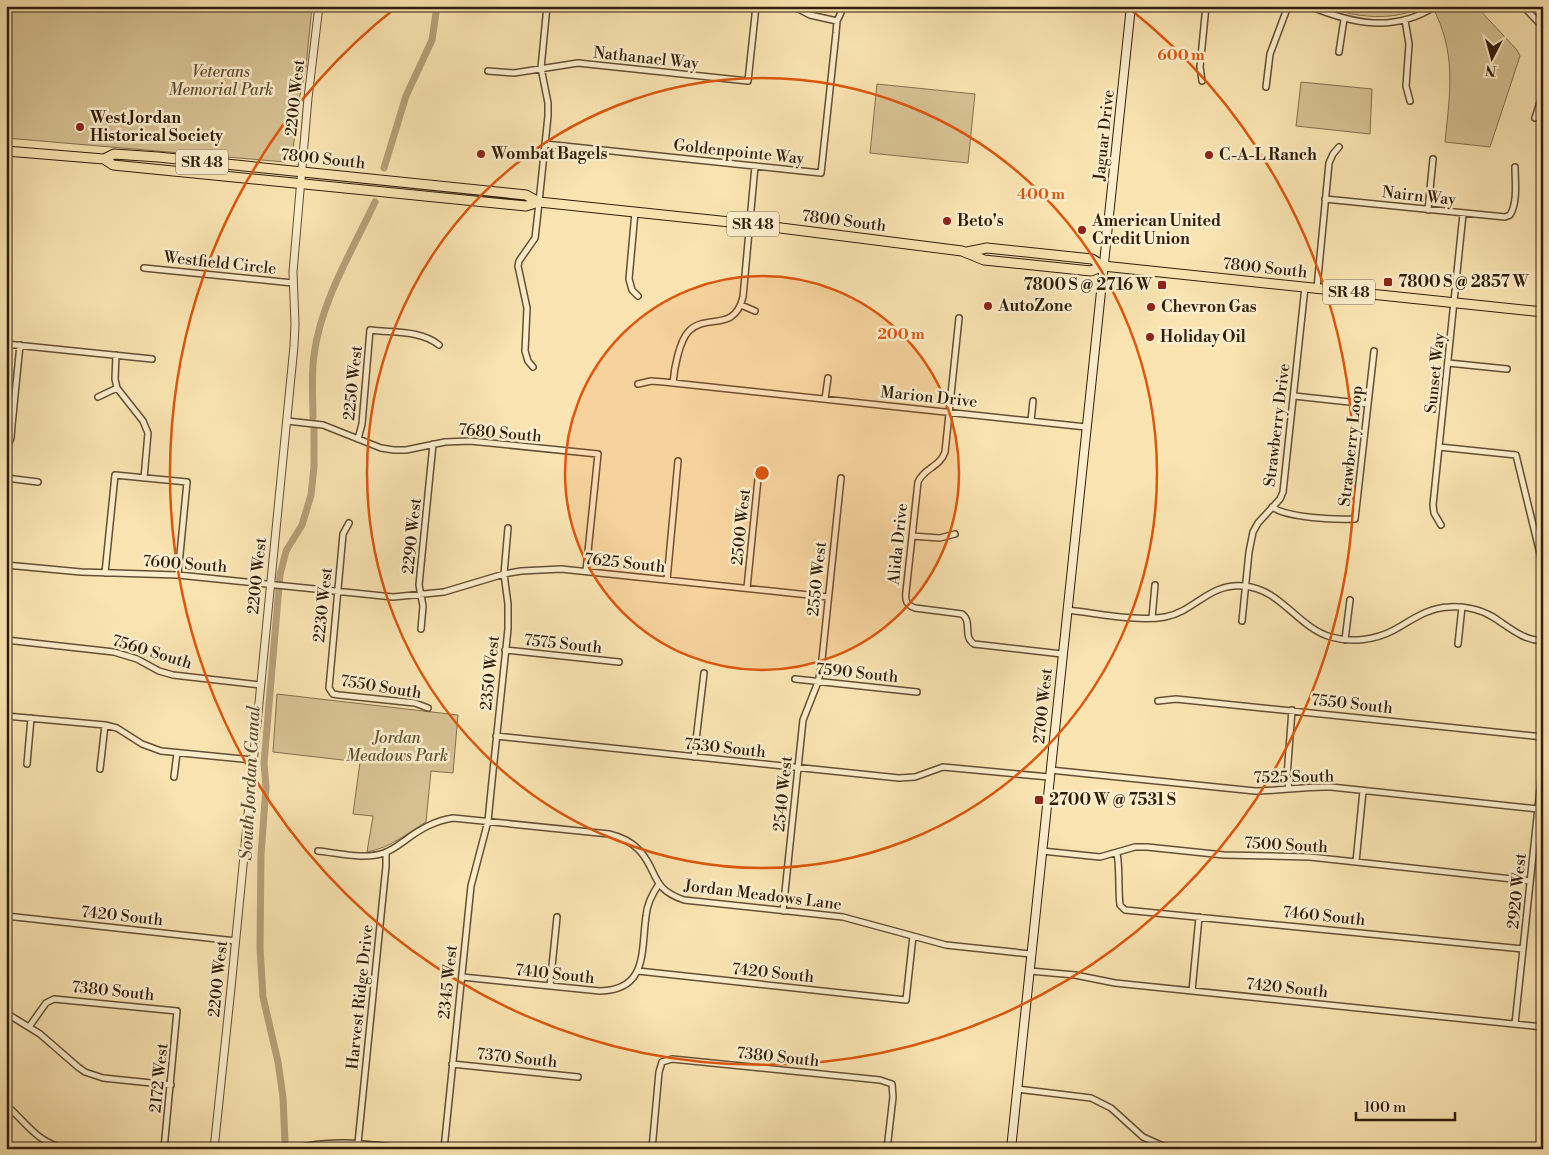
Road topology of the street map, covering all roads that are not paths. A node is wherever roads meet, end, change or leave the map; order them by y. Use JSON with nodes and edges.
{"nodes":[{"id":1,"x":319,"y":6,"type":"edge"},
{"id":2,"x":547,"y":6,"type":"edge"},
{"id":3,"x":756,"y":6,"type":"edge"},
{"id":4,"x":793,"y":6,"type":"edge"},
{"id":5,"x":844,"y":6,"type":"edge"},
{"id":6,"x":1131,"y":6,"type":"edge"},
{"id":7,"x":1206,"y":6,"type":"edge"},
{"id":8,"x":1288,"y":6,"type":"edge"},
{"id":9,"x":1309,"y":6,"type":"edge"},
{"id":10,"x":1436,"y":6,"type":"edge"},
{"id":11,"x":1523,"y":6,"type":"edge"},
{"id":12,"x":1344,"y":19,"type":"junction"},
{"id":13,"x":1405,"y":20,"type":"junction"},
{"id":14,"x":837,"y":21,"type":"junction"},
{"id":15,"x":1543,"y":26,"type":"edge"},
{"id":16,"x":1339,"y":52,"type":"dead end"},
{"id":17,"x":541,"y":68,"type":"junction"},
{"id":18,"x":488,"y":71,"type":"dead end"},
{"id":19,"x":1202,"y":81,"type":"dead end"},
{"id":20,"x":1266,"y":87,"type":"dead end"},
{"id":21,"x":1543,"y":93,"type":"edge"},
{"id":22,"x":1410,"y":100,"type":"dead end"},
{"id":23,"x":1535,"y":118,"type":"dead end"},
{"id":24,"x":544,"y":144,"type":"junction"},
{"id":25,"x":1340,"y":147,"type":"dead end"},
{"id":26,"x":6,"y":151,"type":"edge"},
{"id":27,"x":104,"y":159,"type":"junction"},
{"id":28,"x":1433,"y":159,"type":"dead end"},
{"id":29,"x":755,"y":166,"type":"junction"},
{"id":30,"x":1515,"y":167,"type":"dead end"},
{"id":31,"x":302,"y":172,"type":"junction"},
{"id":32,"x":302,"y":183,"type":"junction"},
{"id":33,"x":1326,"y":199,"type":"junction"},
{"id":34,"x":539,"y":202,"type":"junction"},
{"id":35,"x":1428,"y":210,"type":"junction"},
{"id":36,"x":636,"y":212,"type":"junction"},
{"id":37,"x":1463,"y":214,"type":"junction"},
{"id":38,"x":749,"y":224,"type":"junction"},
{"id":39,"x":1103,"y":266,"type":"junction"},
{"id":40,"x":144,"y":268,"type":"dead end"},
{"id":41,"x":293,"y":283,"type":"junction"},
{"id":42,"x":1305,"y":287,"type":"junction"},
{"id":43,"x":1316,"y":288,"type":"junction"},
{"id":44,"x":638,"y":296,"type":"dead end"},
{"id":45,"x":1455,"y":303,"type":"junction"},
{"id":46,"x":741,"y":305,"type":"junction"},
{"id":47,"x":755,"y":311,"type":"dead end"},
{"id":48,"x":1543,"y":312,"type":"edge"},
{"id":49,"x":959,"y":318,"type":"dead end"},
{"id":50,"x":6,"y":344,"type":"edge"},
{"id":51,"x":20,"y":345,"type":"junction"},
{"id":52,"x":439,"y":345,"type":"dead end"},
{"id":53,"x":1374,"y":351,"type":"dead end"},
{"id":54,"x":116,"y":355,"type":"junction"},
{"id":55,"x":152,"y":359,"type":"dead end"},
{"id":56,"x":1448,"y":363,"type":"junction"},
{"id":57,"x":534,"y":367,"type":"dead end"},
{"id":58,"x":1506,"y":369,"type":"dead end"},
{"id":59,"x":828,"y":378,"type":"dead end"},
{"id":60,"x":673,"y":383,"type":"junction"},
{"id":61,"x":638,"y":384,"type":"dead end"},
{"id":62,"x":117,"y":388,"type":"junction"},
{"id":63,"x":1294,"y":396,"type":"junction"},
{"id":64,"x":98,"y":397,"type":"dead end"},
{"id":65,"x":825,"y":399,"type":"junction"},
{"id":66,"x":1033,"y":401,"type":"dead end"},
{"id":67,"x":1368,"y":404,"type":"junction"},
{"id":68,"x":950,"y":412,"type":"junction"},
{"id":69,"x":287,"y":421,"type":"junction"},
{"id":70,"x":1031,"y":421,"type":"junction"},
{"id":71,"x":1086,"y":427,"type":"junction"},
{"id":72,"x":358,"y":438,"type":"junction"},
{"id":73,"x":433,"y":444,"type":"junction"},
{"id":74,"x":1439,"y":447,"type":"junction"},
{"id":75,"x":6,"y":450,"type":"edge"},
{"id":76,"x":678,"y":461,"type":"dead end"},
{"id":77,"x":759,"y":469,"type":"dead end"},
{"id":78,"x":6,"y":478,"type":"edge"},
{"id":79,"x":144,"y":478,"type":"junction"},
{"id":80,"x":841,"y":478,"type":"dead end"},
{"id":81,"x":38,"y":482,"type":"dead end"},
{"id":82,"x":1272,"y":507,"type":"junction"},
{"id":83,"x":349,"y":523,"type":"dead end"},
{"id":84,"x":1441,"y":525,"type":"dead end"},
{"id":85,"x":508,"y":528,"type":"dead end"},
{"id":86,"x":955,"y":534,"type":"dead end"},
{"id":87,"x":912,"y":536,"type":"junction"},
{"id":88,"x":6,"y":565,"type":"edge"},
{"id":89,"x":1543,"y":566,"type":"edge"},
{"id":90,"x":586,"y":571,"type":"junction"},
{"id":91,"x":105,"y":573,"type":"junction"},
{"id":92,"x":504,"y":574,"type":"junction"},
{"id":93,"x":178,"y":575,"type":"junction"},
{"id":94,"x":666,"y":580,"type":"junction"},
{"id":95,"x":273,"y":585,"type":"junction"},
{"id":96,"x":1155,"y":585,"type":"dead end"},
{"id":97,"x":1246,"y":586,"type":"junction"},
{"id":98,"x":747,"y":588,"type":"junction"},
{"id":99,"x":337,"y":592,"type":"junction"},
{"id":100,"x":421,"y":596,"type":"junction"},
{"id":101,"x":828,"y":597,"type":"junction"},
{"id":102,"x":1350,"y":600,"type":"dead end"},
{"id":103,"x":1462,"y":607,"type":"junction"},
{"id":104,"x":1067,"y":610,"type":"junction"},
{"id":105,"x":1152,"y":618,"type":"junction"},
{"id":106,"x":1242,"y":621,"type":"dead end"},
{"id":107,"x":421,"y":629,"type":"dead end"},
{"id":108,"x":6,"y":640,"type":"edge"},
{"id":109,"x":1346,"y":640,"type":"junction"},
{"id":110,"x":1543,"y":641,"type":"edge"},
{"id":111,"x":1458,"y":644,"type":"dead end"},
{"id":112,"x":505,"y":650,"type":"junction"},
{"id":113,"x":1062,"y":654,"type":"junction"},
{"id":114,"x":619,"y":662,"type":"dead end"},
{"id":115,"x":704,"y":673,"type":"dead end"},
{"id":116,"x":795,"y":679,"type":"dead end"},
{"id":117,"x":818,"y":682,"type":"junction"},
{"id":118,"x":260,"y":685,"type":"junction"},
{"id":119,"x":330,"y":691,"type":"joint"},
{"id":120,"x":917,"y":692,"type":"dead end"},
{"id":121,"x":1158,"y":701,"type":"dead end"},
{"id":122,"x":428,"y":708,"type":"dead end"},
{"id":123,"x":1292,"y":710,"type":"junction"},
{"id":124,"x":6,"y":716,"type":"edge"},
{"id":125,"x":31,"y":718,"type":"junction"},
{"id":126,"x":105,"y":725,"type":"junction"},
{"id":127,"x":496,"y":736,"type":"junction"},
{"id":128,"x":1543,"y":737,"type":"edge"},
{"id":129,"x":177,"y":753,"type":"junction"},
{"id":130,"x":694,"y":757,"type":"junction"},
{"id":131,"x":253,"y":760,"type":"junction"},
{"id":132,"x":1543,"y":761,"type":"edge"},
{"id":133,"x":27,"y":764,"type":"dead end"},
{"id":134,"x":950,"y":767,"type":"joint"},
{"id":135,"x":798,"y":768,"type":"junction"},
{"id":136,"x":100,"y":769,"type":"dead end"},
{"id":137,"x":1050,"y":773,"type":"junction"},
{"id":138,"x":174,"y":777,"type":"dead end"},
{"id":139,"x":1289,"y":789,"type":"junction"},
{"id":140,"x":1364,"y":790,"type":"junction"},
{"id":141,"x":1538,"y":809,"type":"junction"},
{"id":142,"x":488,"y":820,"type":"junction"},
{"id":143,"x":318,"y":851,"type":"dead end"},
{"id":144,"x":1042,"y":851,"type":"junction"},
{"id":145,"x":386,"y":852,"type":"junction"},
{"id":146,"x":1118,"y":853,"type":"junction"},
{"id":147,"x":1356,"y":862,"type":"junction"},
{"id":148,"x":1530,"y":881,"type":"junction"},
{"id":149,"x":659,"y":884,"type":"junction"},
{"id":150,"x":783,"y":911,"type":"junction"},
{"id":151,"x":6,"y":916,"type":"edge"},
{"id":152,"x":557,"y":917,"type":"dead end"},
{"id":153,"x":1199,"y":918,"type":"junction"},
{"id":154,"x":913,"y":936,"type":"junction"},
{"id":155,"x":236,"y":941,"type":"junction"},
{"id":156,"x":1523,"y":949,"type":"junction"},
{"id":157,"x":1031,"y":954,"type":"junction"},
{"id":158,"x":1030,"y":970,"type":"junction"},
{"id":159,"x":638,"y":971,"type":"junction"},
{"id":160,"x":462,"y":977,"type":"junction"},
{"id":161,"x":550,"y":986,"type":"junction"},
{"id":162,"x":1192,"y":991,"type":"junction"},
{"id":163,"x":177,"y":1011,"type":"joint"},
{"id":164,"x":6,"y":1013,"type":"edge"},
{"id":165,"x":1515,"y":1024,"type":"junction"},
{"id":166,"x":29,"y":1027,"type":"junction"},
{"id":167,"x":1543,"y":1027,"type":"edge"},
{"id":168,"x":452,"y":1064,"type":"junction"},
{"id":169,"x":578,"y":1077,"type":"dead end"},
{"id":170,"x":171,"y":1085,"type":"junction"},
{"id":171,"x":1017,"y":1089,"type":"junction"},
{"id":172,"x":6,"y":1104,"type":"edge"},
{"id":173,"x":358,"y":1143,"type":"junction"},
{"id":174,"x":64,"y":1149,"type":"edge"},
{"id":175,"x":164,"y":1149,"type":"edge"},
{"id":176,"x":214,"y":1149,"type":"edge"},
{"id":177,"x":294,"y":1149,"type":"edge"},
{"id":178,"x":411,"y":1149,"type":"edge"},
{"id":179,"x":444,"y":1149,"type":"edge"},
{"id":180,"x":652,"y":1149,"type":"edge"},
{"id":181,"x":887,"y":1149,"type":"edge"},
{"id":182,"x":1011,"y":1149,"type":"edge"},
{"id":183,"x":1180,"y":1149,"type":"edge"}],
"edges":[{"from":1,"to":31,"type":"street","name":"2200 West"},
{"from":2,"to":17,"type":"street"},
{"from":3,"to":17,"type":"street","name":"Nathanael Way"},
{"from":4,"to":14,"type":"street"},
{"from":5,"to":14,"type":"street","name":"Goldenpointe Way"},
{"from":6,"to":39,"type":"main road","name":"Jaguar Drive"},
{"from":7,"to":19,"type":"street"},
{"from":8,"to":20,"type":"street"},
{"from":9,"to":12,"type":"street"},
{"from":10,"to":13,"type":"street"},
{"from":11,"to":15,"type":"street"},
{"from":12,"to":13,"type":"street"},
{"from":12,"to":16,"type":"street"},
{"from":13,"to":22,"type":"street"},
{"from":14,"to":29,"type":"street","name":"Goldenpointe Way"},
{"from":17,"to":18,"type":"street","name":"Nathanael Way"},
{"from":17,"to":24,"type":"street"},
{"from":21,"to":23,"type":"street"},
{"from":24,"to":29,"type":"street","name":"Goldenpointe Way"},
{"from":24,"to":34,"type":"street"},
{"from":25,"to":33,"type":"street"},
{"from":26,"to":27,"type":"main road","name":"7800 South","number":"SR 48"},
{"from":27,"to":31,"type":"main road","name":"7800 South","number":"SR 48"},
{"from":27,"to":32,"type":"main road","name":"7800 South","number":"SR 48"},
{"from":28,"to":35,"type":"street"},
{"from":29,"to":38,"type":"street"},
{"from":30,"to":37,"type":"street","name":"Nairn Way"},
{"from":31,"to":32,"type":"street","name":"2200 West"},
{"from":31,"to":34,"type":"main road","name":"7800 South","number":"SR 48"},
{"from":32,"to":34,"type":"main road","name":"7800 South","number":"SR 48"},
{"from":32,"to":41,"type":"street","name":"2200 West"},
{"from":33,"to":35,"type":"street","name":"Nairn Way"},
{"from":33,"to":43,"type":"street"},
{"from":34,"to":36,"type":"main road","name":"7800 South","number":"SR 48"},
{"from":34,"to":57,"type":"street"},
{"from":35,"to":37,"type":"street","name":"Nairn Way"},
{"from":36,"to":38,"type":"main road","name":"7800 South","number":"SR 48"},
{"from":36,"to":44,"type":"street"},
{"from":37,"to":45,"type":"street","name":"Sunset Way"},
{"from":38,"to":39,"type":"main road","name":"7800 South","number":"SR 48"},
{"from":38,"to":46,"type":"street"},
{"from":39,"to":42,"type":"main road","name":"7800 South","number":"SR 48"},
{"from":39,"to":71,"type":"main road","name":"2700 West"},
{"from":40,"to":41,"type":"street","name":"Westfield Circle"},
{"from":41,"to":69,"type":"street","name":"2200 West"},
{"from":42,"to":43,"type":"main road","name":"7800 South","number":"SR 48"},
{"from":42,"to":63,"type":"street","name":"Strawberry Drive"},
{"from":43,"to":45,"type":"main road","name":"7800 South","number":"SR 48"},
{"from":45,"to":48,"type":"main road","name":"7800 South","number":"SR 48"},
{"from":45,"to":56,"type":"street","name":"Sunset Way"},
{"from":46,"to":47,"type":"street"},
{"from":46,"to":60,"type":"street"},
{"from":49,"to":68,"type":"street","name":"Alida Drive"},
{"from":50,"to":51,"type":"street"},
{"from":51,"to":54,"type":"street"},
{"from":51,"to":75,"type":"street"},
{"from":52,"to":72,"type":"street","name":"2250 West"},
{"from":53,"to":67,"type":"street","name":"Strawberry Loop"},
{"from":54,"to":55,"type":"street"},
{"from":54,"to":62,"type":"street"},
{"from":56,"to":58,"type":"street"},
{"from":56,"to":74,"type":"street","name":"Sunset Way"},
{"from":59,"to":65,"type":"street"},
{"from":60,"to":61,"type":"street","name":"Marion Drive"},
{"from":60,"to":65,"type":"street","name":"Marion Drive"},
{"from":62,"to":64,"type":"street"},
{"from":62,"to":79,"type":"street"},
{"from":63,"to":67,"type":"street"},
{"from":63,"to":82,"type":"street","name":"Strawberry Drive"},
{"from":65,"to":68,"type":"street","name":"Marion Drive"},
{"from":66,"to":70,"type":"street"},
{"from":67,"to":82,"type":"street","name":"Strawberry Loop"},
{"from":68,"to":70,"type":"street","name":"Marion Drive"},
{"from":68,"to":87,"type":"street","name":"Alida Drive"},
{"from":69,"to":72,"type":"street","name":"7680 South"},
{"from":69,"to":95,"type":"street","name":"2200 West"},
{"from":70,"to":71,"type":"street","name":"Marion Drive"},
{"from":71,"to":104,"type":"main road","name":"2700 West"},
{"from":72,"to":73,"type":"street","name":"7680 South"},
{"from":73,"to":90,"type":"street","name":"7680 South"},
{"from":73,"to":100,"type":"street","name":"2290 West"},
{"from":74,"to":84,"type":"street","name":"Sunset Way"},
{"from":74,"to":89,"type":"street"},
{"from":76,"to":94,"type":"street"},
{"from":77,"to":98,"type":"street","name":"2500 West"},
{"from":78,"to":81,"type":"street"},
{"from":79,"to":91,"type":"street"},
{"from":79,"to":93,"type":"street"},
{"from":80,"to":101,"type":"street","name":"2550 West"},
{"from":82,"to":97,"type":"street","name":"Strawberry Drive"},
{"from":83,"to":99,"type":"street","name":"2230 West"},
{"from":85,"to":92,"type":"street","name":"2350 West"},
{"from":86,"to":87,"type":"street"},
{"from":87,"to":113,"type":"street","name":"Alida Drive"},
{"from":88,"to":91,"type":"street","name":"7600 South"},
{"from":90,"to":92,"type":"street","name":"7625 South"},
{"from":90,"to":94,"type":"street","name":"7625 South"},
{"from":91,"to":93,"type":"street","name":"7600 South"},
{"from":92,"to":100,"type":"street","name":"7625 South"},
{"from":92,"to":112,"type":"street","name":"2350 West"},
{"from":93,"to":95,"type":"street","name":"7600 South"},
{"from":94,"to":98,"type":"street","name":"7625 South"},
{"from":95,"to":99,"type":"street","name":"7600 South"},
{"from":95,"to":118,"type":"street","name":"2200 West"},
{"from":96,"to":105,"type":"street"},
{"from":97,"to":105,"type":"street"},
{"from":97,"to":106,"type":"street","name":"Strawberry Drive"},
{"from":97,"to":109,"type":"street"},
{"from":98,"to":101,"type":"street","name":"7625 South"},
{"from":99,"to":100,"type":"street","name":"7600 South"},
{"from":99,"to":119,"type":"street","name":"2230 West"},
{"from":100,"to":107,"type":"street","name":"2290 West"},
{"from":101,"to":117,"type":"street","name":"2550 West"},
{"from":102,"to":109,"type":"street"},
{"from":103,"to":109,"type":"street"},
{"from":103,"to":110,"type":"street"},
{"from":103,"to":111,"type":"street"},
{"from":104,"to":105,"type":"street"},
{"from":104,"to":113,"type":"main road","name":"2700 West"},
{"from":108,"to":118,"type":"street","name":"7560 South"},
{"from":112,"to":114,"type":"street","name":"7575 South"},
{"from":112,"to":127,"type":"street","name":"2350 West"},
{"from":113,"to":137,"type":"main road","name":"2700 West"},
{"from":115,"to":130,"type":"street"},
{"from":116,"to":117,"type":"street","name":"7590 South"},
{"from":117,"to":120,"type":"street","name":"7590 South"},
{"from":117,"to":135,"type":"street","name":"2540 West"},
{"from":118,"to":131,"type":"street","name":"2200 West"},
{"from":119,"to":122,"type":"street","name":"7550 South"},
{"from":121,"to":123,"type":"street","name":"7550 South"},
{"from":123,"to":128,"type":"street","name":"7550 South"},
{"from":123,"to":139,"type":"street"},
{"from":124,"to":125,"type":"street"},
{"from":125,"to":126,"type":"street"},
{"from":125,"to":133,"type":"street"},
{"from":126,"to":129,"type":"street"},
{"from":126,"to":136,"type":"street"},
{"from":127,"to":130,"type":"street","name":"7530 South"},
{"from":127,"to":142,"type":"street","name":"2350 West"},
{"from":129,"to":131,"type":"street"},
{"from":129,"to":138,"type":"street"},
{"from":130,"to":135,"type":"street","name":"7530 South"},
{"from":131,"to":155,"type":"street","name":"2200 West"},
{"from":132,"to":141,"type":"street","name":"2920 West"},
{"from":134,"to":135,"type":"street","name":"7530 South"},
{"from":134,"to":137,"type":"street","name":"7525 South"},
{"from":135,"to":150,"type":"street","name":"2540 West"},
{"from":137,"to":139,"type":"street","name":"7525 South"},
{"from":137,"to":144,"type":"main road","name":"2700 West"},
{"from":139,"to":140,"type":"street","name":"7525 South"},
{"from":140,"to":141,"type":"street","name":"7525 South"},
{"from":140,"to":147,"type":"street"},
{"from":141,"to":148,"type":"street","name":"2920 West"},
{"from":142,"to":145,"type":"street","name":"Jordan Meadows Lane"},
{"from":142,"to":149,"type":"street","name":"Jordan Meadows Lane"},
{"from":142,"to":160,"type":"street","name":"2345 West"},
{"from":143,"to":145,"type":"street","name":"Jordan Meadows Lane"},
{"from":144,"to":146,"type":"street","name":"7500 South"},
{"from":144,"to":157,"type":"main road","name":"2700 West"},
{"from":145,"to":173,"type":"street","name":"Harvest Ridge Drive"},
{"from":146,"to":147,"type":"street","name":"7500 South"},
{"from":146,"to":153,"type":"street","name":"7460 South"},
{"from":147,"to":148,"type":"street","name":"7500 South"},
{"from":148,"to":156,"type":"street","name":"2920 West"},
{"from":149,"to":150,"type":"street","name":"Jordan Meadows Lane"},
{"from":149,"to":159,"type":"street"},
{"from":150,"to":154,"type":"street","name":"Jordan Meadows Lane"},
{"from":151,"to":155,"type":"street","name":"7420 South"},
{"from":152,"to":161,"type":"street"},
{"from":153,"to":156,"type":"street","name":"7460 South"},
{"from":153,"to":162,"type":"street"},
{"from":154,"to":157,"type":"street","name":"Jordan Meadows Lane"},
{"from":154,"to":159,"type":"street","name":"7420 South"},
{"from":155,"to":176,"type":"street","name":"2200 West"},
{"from":156,"to":165,"type":"street","name":"2920 West"},
{"from":157,"to":158,"type":"main road","name":"2700 West"},
{"from":158,"to":162,"type":"street","name":"7420 South"},
{"from":158,"to":171,"type":"main road","name":"2700 West"},
{"from":159,"to":161,"type":"street","name":"7410 South"},
{"from":160,"to":161,"type":"street","name":"7410 South"},
{"from":160,"to":168,"type":"street","name":"2345 West"},
{"from":162,"to":165,"type":"street","name":"7420 South"},
{"from":163,"to":166,"type":"street","name":"7380 South"},
{"from":163,"to":170,"type":"street","name":"2172 West"},
{"from":164,"to":166,"type":"street"},
{"from":165,"to":167,"type":"street","name":"7420 South"},
{"from":166,"to":170,"type":"street"},
{"from":168,"to":169,"type":"street","name":"7370 South"},
{"from":168,"to":179,"type":"street","name":"2345 West"},
{"from":170,"to":175,"type":"street","name":"2172 West"},
{"from":171,"to":182,"type":"main road","name":"2700 West"},
{"from":171,"to":183,"type":"street"},
{"from":172,"to":174,"type":"street"},
{"from":173,"to":177,"type":"street"},
{"from":173,"to":178,"type":"street"},
{"from":180,"to":181,"type":"street","name":"7380 South"}]}
